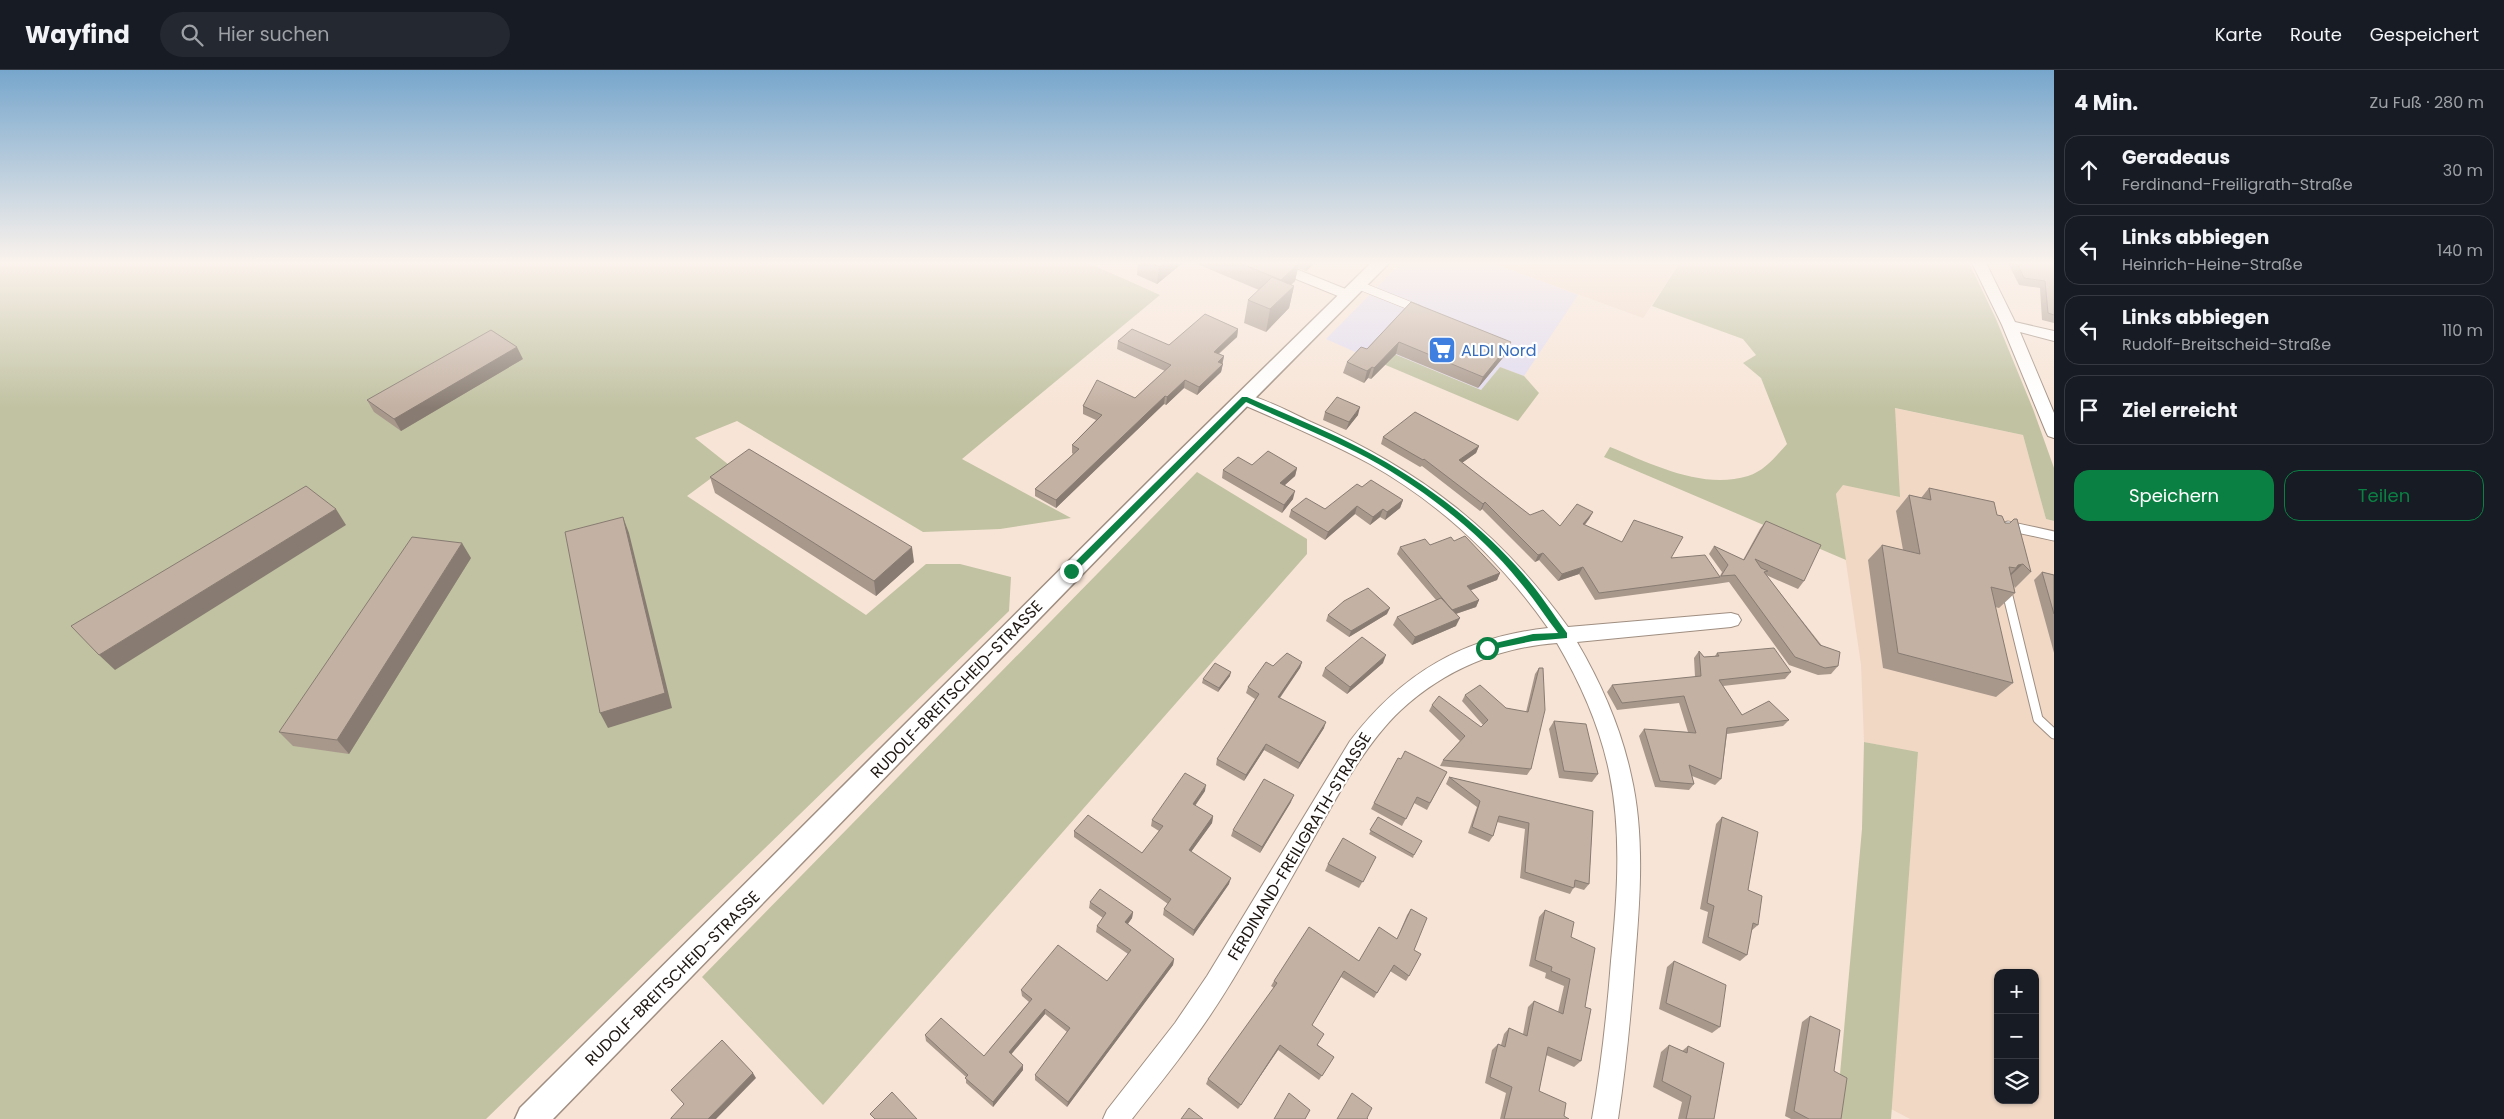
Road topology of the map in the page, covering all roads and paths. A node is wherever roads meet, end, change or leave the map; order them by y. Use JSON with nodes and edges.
{"nodes":[{"id":1,"x":1333,"y":310,"type":"edge"},
{"id":2,"x":1420,"y":310,"type":"edge"},
{"id":3,"x":2002,"y":310,"type":"edge"},
{"id":4,"x":1424,"y":311,"type":"edge"},
{"id":5,"x":2009,"y":325,"type":"junction"},
{"id":6,"x":2054,"y":336,"type":"edge"},
{"id":7,"x":1245,"y":399,"type":"junction"},
{"id":8,"x":2054,"y":432,"type":"edge"},
{"id":9,"x":1999,"y":526,"type":"edge"},
{"id":10,"x":2054,"y":536,"type":"edge"},
{"id":11,"x":2006,"y":585,"type":"edge"},
{"id":12,"x":1731,"y":620,"type":"dead end"},
{"id":13,"x":1564,"y":636,"type":"junction"},
{"id":14,"x":2054,"y":734,"type":"edge"},
{"id":15,"x":531,"y":1119,"type":"edge"},
{"id":16,"x":1116,"y":1119,"type":"edge"},
{"id":17,"x":1605,"y":1119,"type":"edge"}],
"edges":[{"from":1,"to":7,"type":"street","name":"RUDOLF-BREITSCHEID-STRASSE"},
{"from":2,"to":4,"type":"lane"},
{"from":3,"to":5,"type":"street"},
{"from":5,"to":6,"type":"street"},
{"from":5,"to":8,"type":"street"},
{"from":7,"to":13,"type":"street"},
{"from":7,"to":15,"type":"street","name":"RUDOLF-BREITSCHEID-STRASSE"},
{"from":9,"to":10,"type":"lane"},
{"from":11,"to":14,"type":"lane"},
{"from":12,"to":13,"type":"street","name":"FERDINAND-FREILIGRATH-STRASSE"},
{"from":13,"to":16,"type":"street","name":"FERDINAND-FREILIGRATH-STRASSE"},
{"from":13,"to":17,"type":"street"}]}
